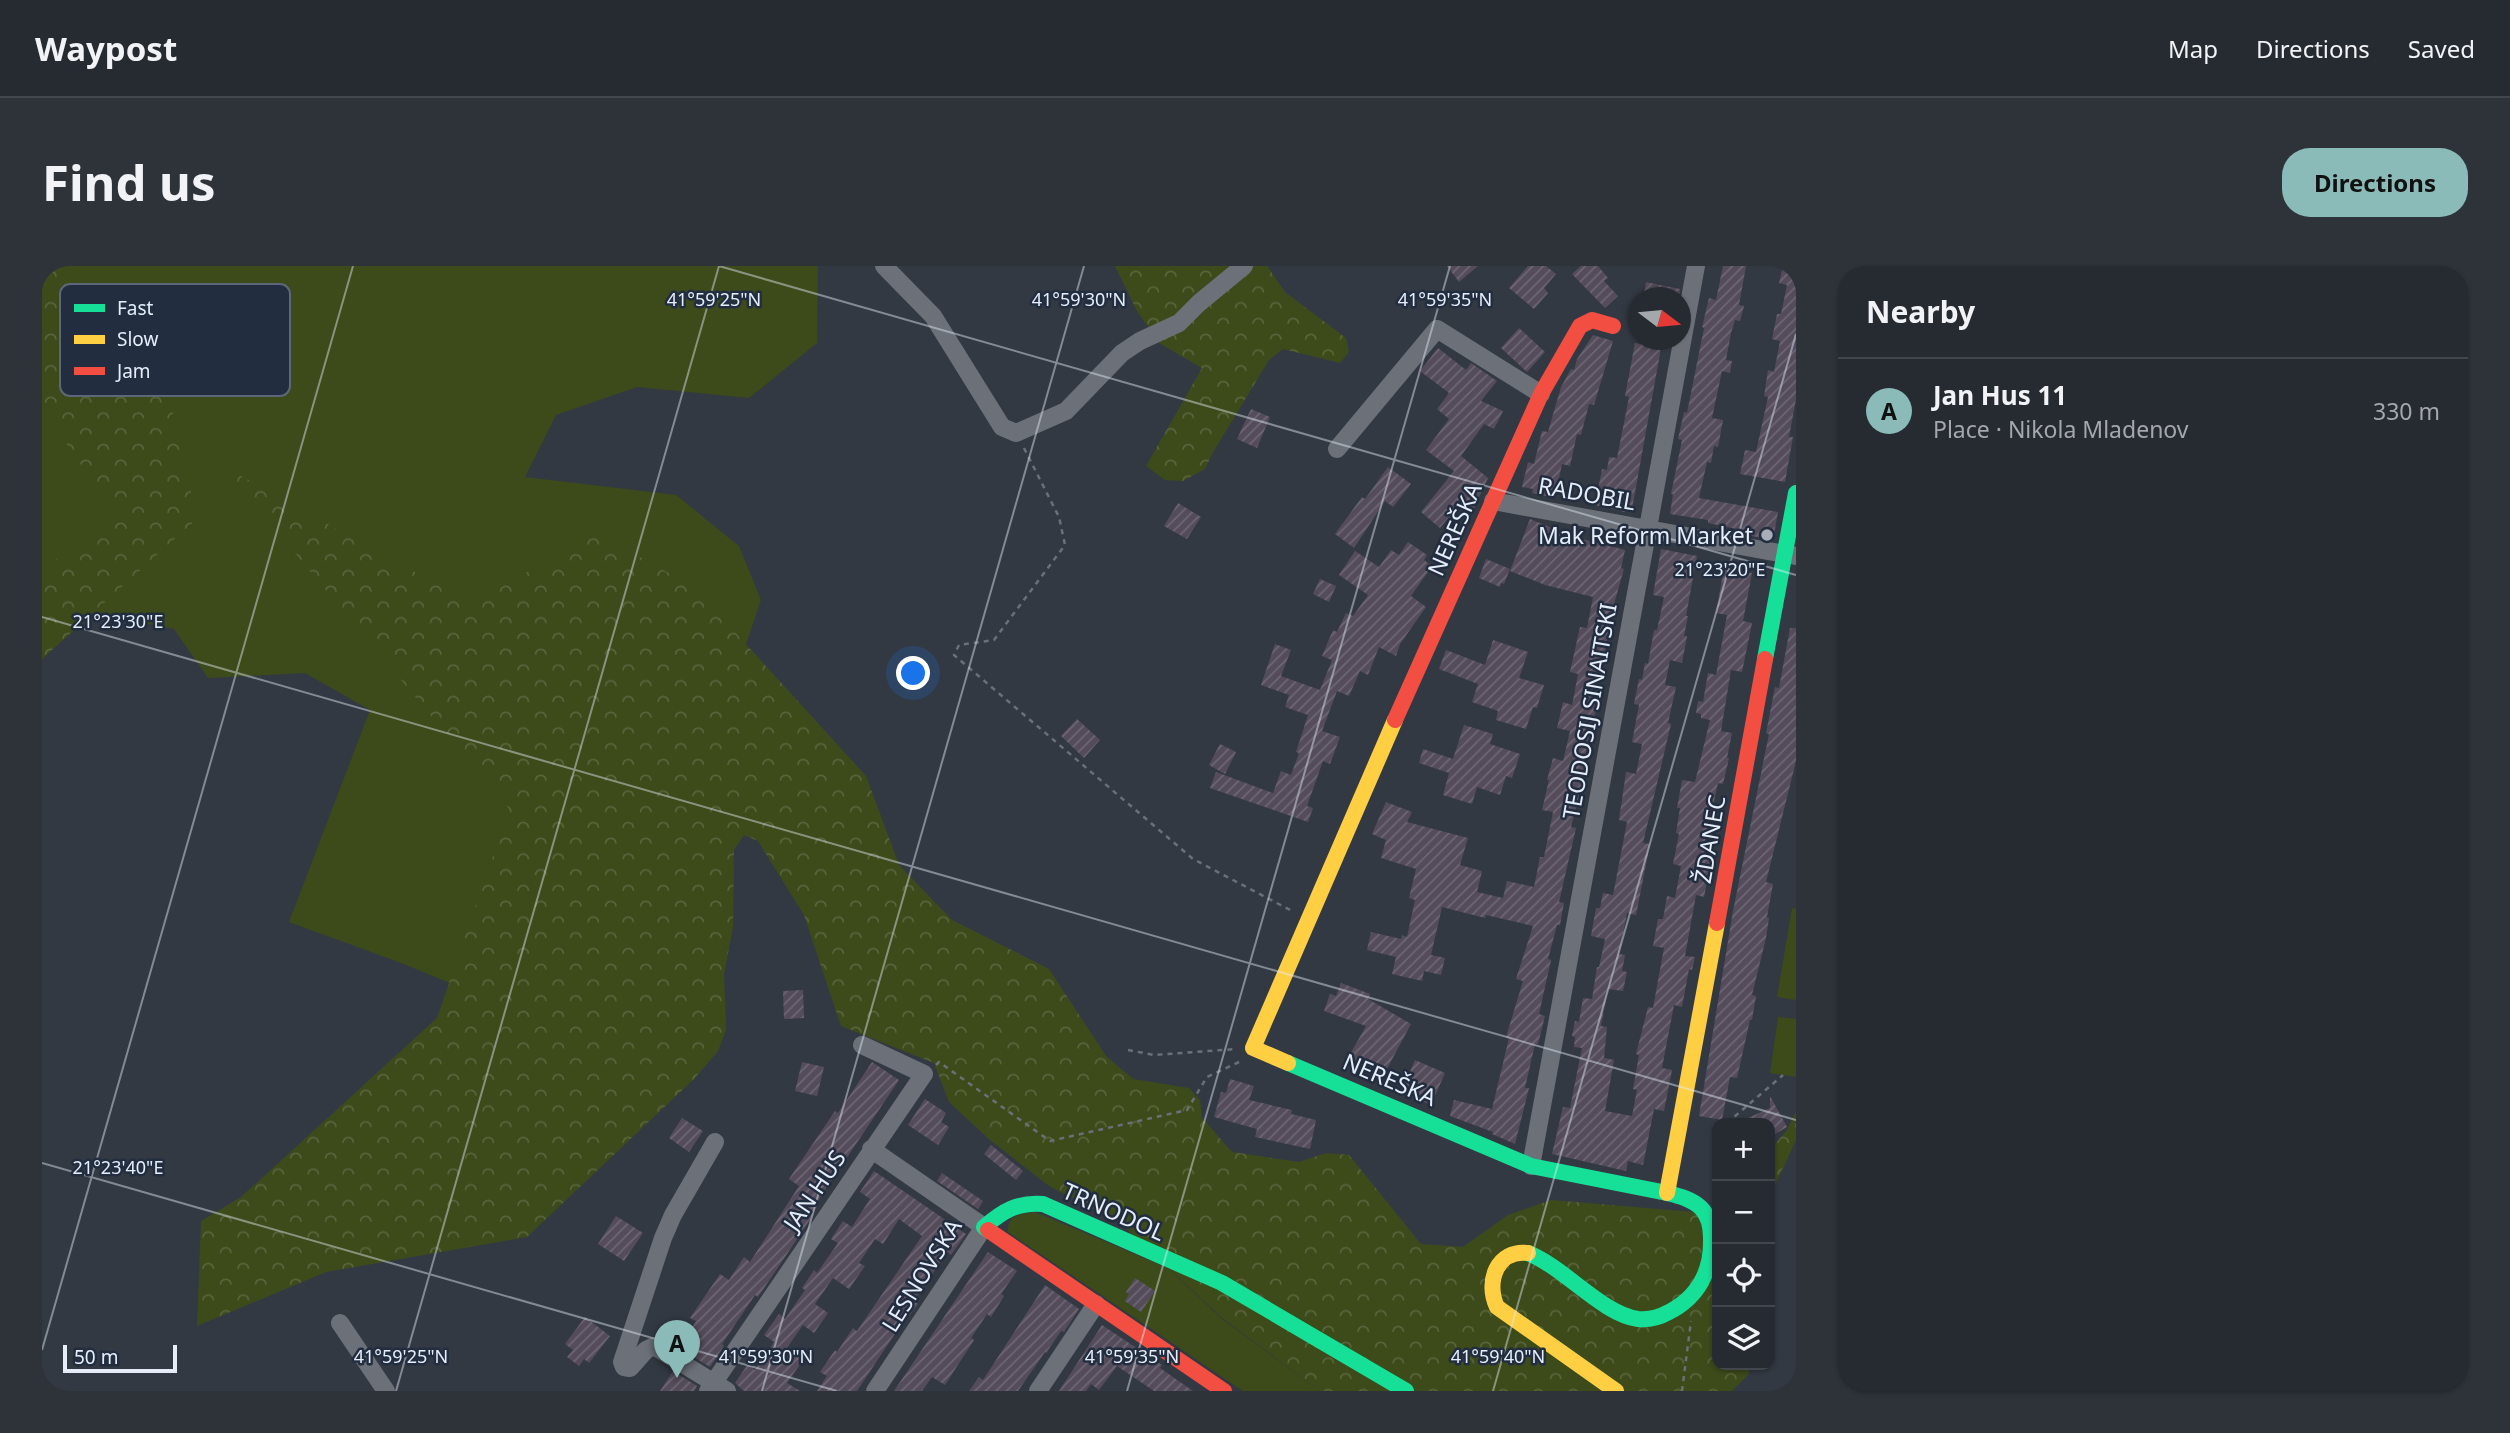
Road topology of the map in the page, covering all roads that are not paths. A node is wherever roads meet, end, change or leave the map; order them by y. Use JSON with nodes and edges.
{"nodes":[{"id":1,"x":884,"y":266,"type":"edge"},
{"id":2,"x":1244,"y":266,"type":"edge"},
{"id":3,"x":1696,"y":266,"type":"edge"},
{"id":4,"x":1613,"y":326,"type":"dead end"},
{"id":5,"x":1541,"y":394,"type":"junction"},
{"id":6,"x":1337,"y":449,"type":"dead end"},
{"id":7,"x":1796,"y":493,"type":"edge"},
{"id":8,"x":1493,"y":501,"type":"junction"},
{"id":9,"x":1647,"y":529,"type":"junction"},
{"id":10,"x":1791,"y":555,"type":"edge"},
{"id":11,"x":862,"y":1045,"type":"dead end"},
{"id":12,"x":715,"y":1142,"type":"dead end"},
{"id":13,"x":871,"y":1149,"type":"junction"},
{"id":14,"x":1531,"y":1166,"type":"junction"},
{"id":15,"x":1667,"y":1193,"type":"junction"},
{"id":16,"x":984,"y":1227,"type":"junction"},
{"id":17,"x":1096,"y":1304,"type":"junction"},
{"id":18,"x":340,"y":1323,"type":"dead end"},
{"id":19,"x":716,"y":1388,"type":"edge"},
{"id":20,"x":1214,"y":1388,"type":"edge"},
{"id":21,"x":386,"y":1391,"type":"edge"},
{"id":22,"x":875,"y":1391,"type":"edge"},
{"id":23,"x":1038,"y":1391,"type":"edge"},
{"id":24,"x":1406,"y":1391,"type":"edge"},
{"id":25,"x":1616,"y":1391,"type":"edge"}],
"edges":[{"from":1,"to":2,"type":"street"},
{"from":3,"to":9,"type":"street","name":"TEODOSIJ SINAITSKI"},
{"from":4,"to":5,"type":"street","name":"NEREŠKA"},
{"from":5,"to":6,"type":"street"},
{"from":5,"to":8,"type":"street","name":"NEREŠKA"},
{"from":7,"to":10,"type":"street","name":"ŽDANEC"},
{"from":8,"to":9,"type":"street","name":"RADOBIL"},
{"from":8,"to":14,"type":"street","name":"NEREŠKA"},
{"from":9,"to":10,"type":"street","name":"RADOBIL"},
{"from":9,"to":14,"type":"street","name":"TEODOSIJ SINAITSKI"},
{"from":10,"to":15,"type":"street","name":"ŽDANEC"},
{"from":11,"to":13,"type":"street","name":"JAN HUS"},
{"from":12,"to":19,"type":"street"},
{"from":13,"to":16,"type":"street","name":"LESNOVSKA"},
{"from":13,"to":19,"type":"street","name":"JAN HUS"},
{"from":14,"to":15,"type":"street","name":"NEREŠKA"},
{"from":15,"to":25,"type":"street","name":"NEREŠKA"},
{"from":16,"to":17,"type":"street"},
{"from":16,"to":22,"type":"street","name":"LESNOVSKA"},
{"from":16,"to":24,"type":"street","name":"TRNODOL"},
{"from":17,"to":20,"type":"street"},
{"from":17,"to":23,"type":"street"},
{"from":18,"to":21,"type":"street"}]}
